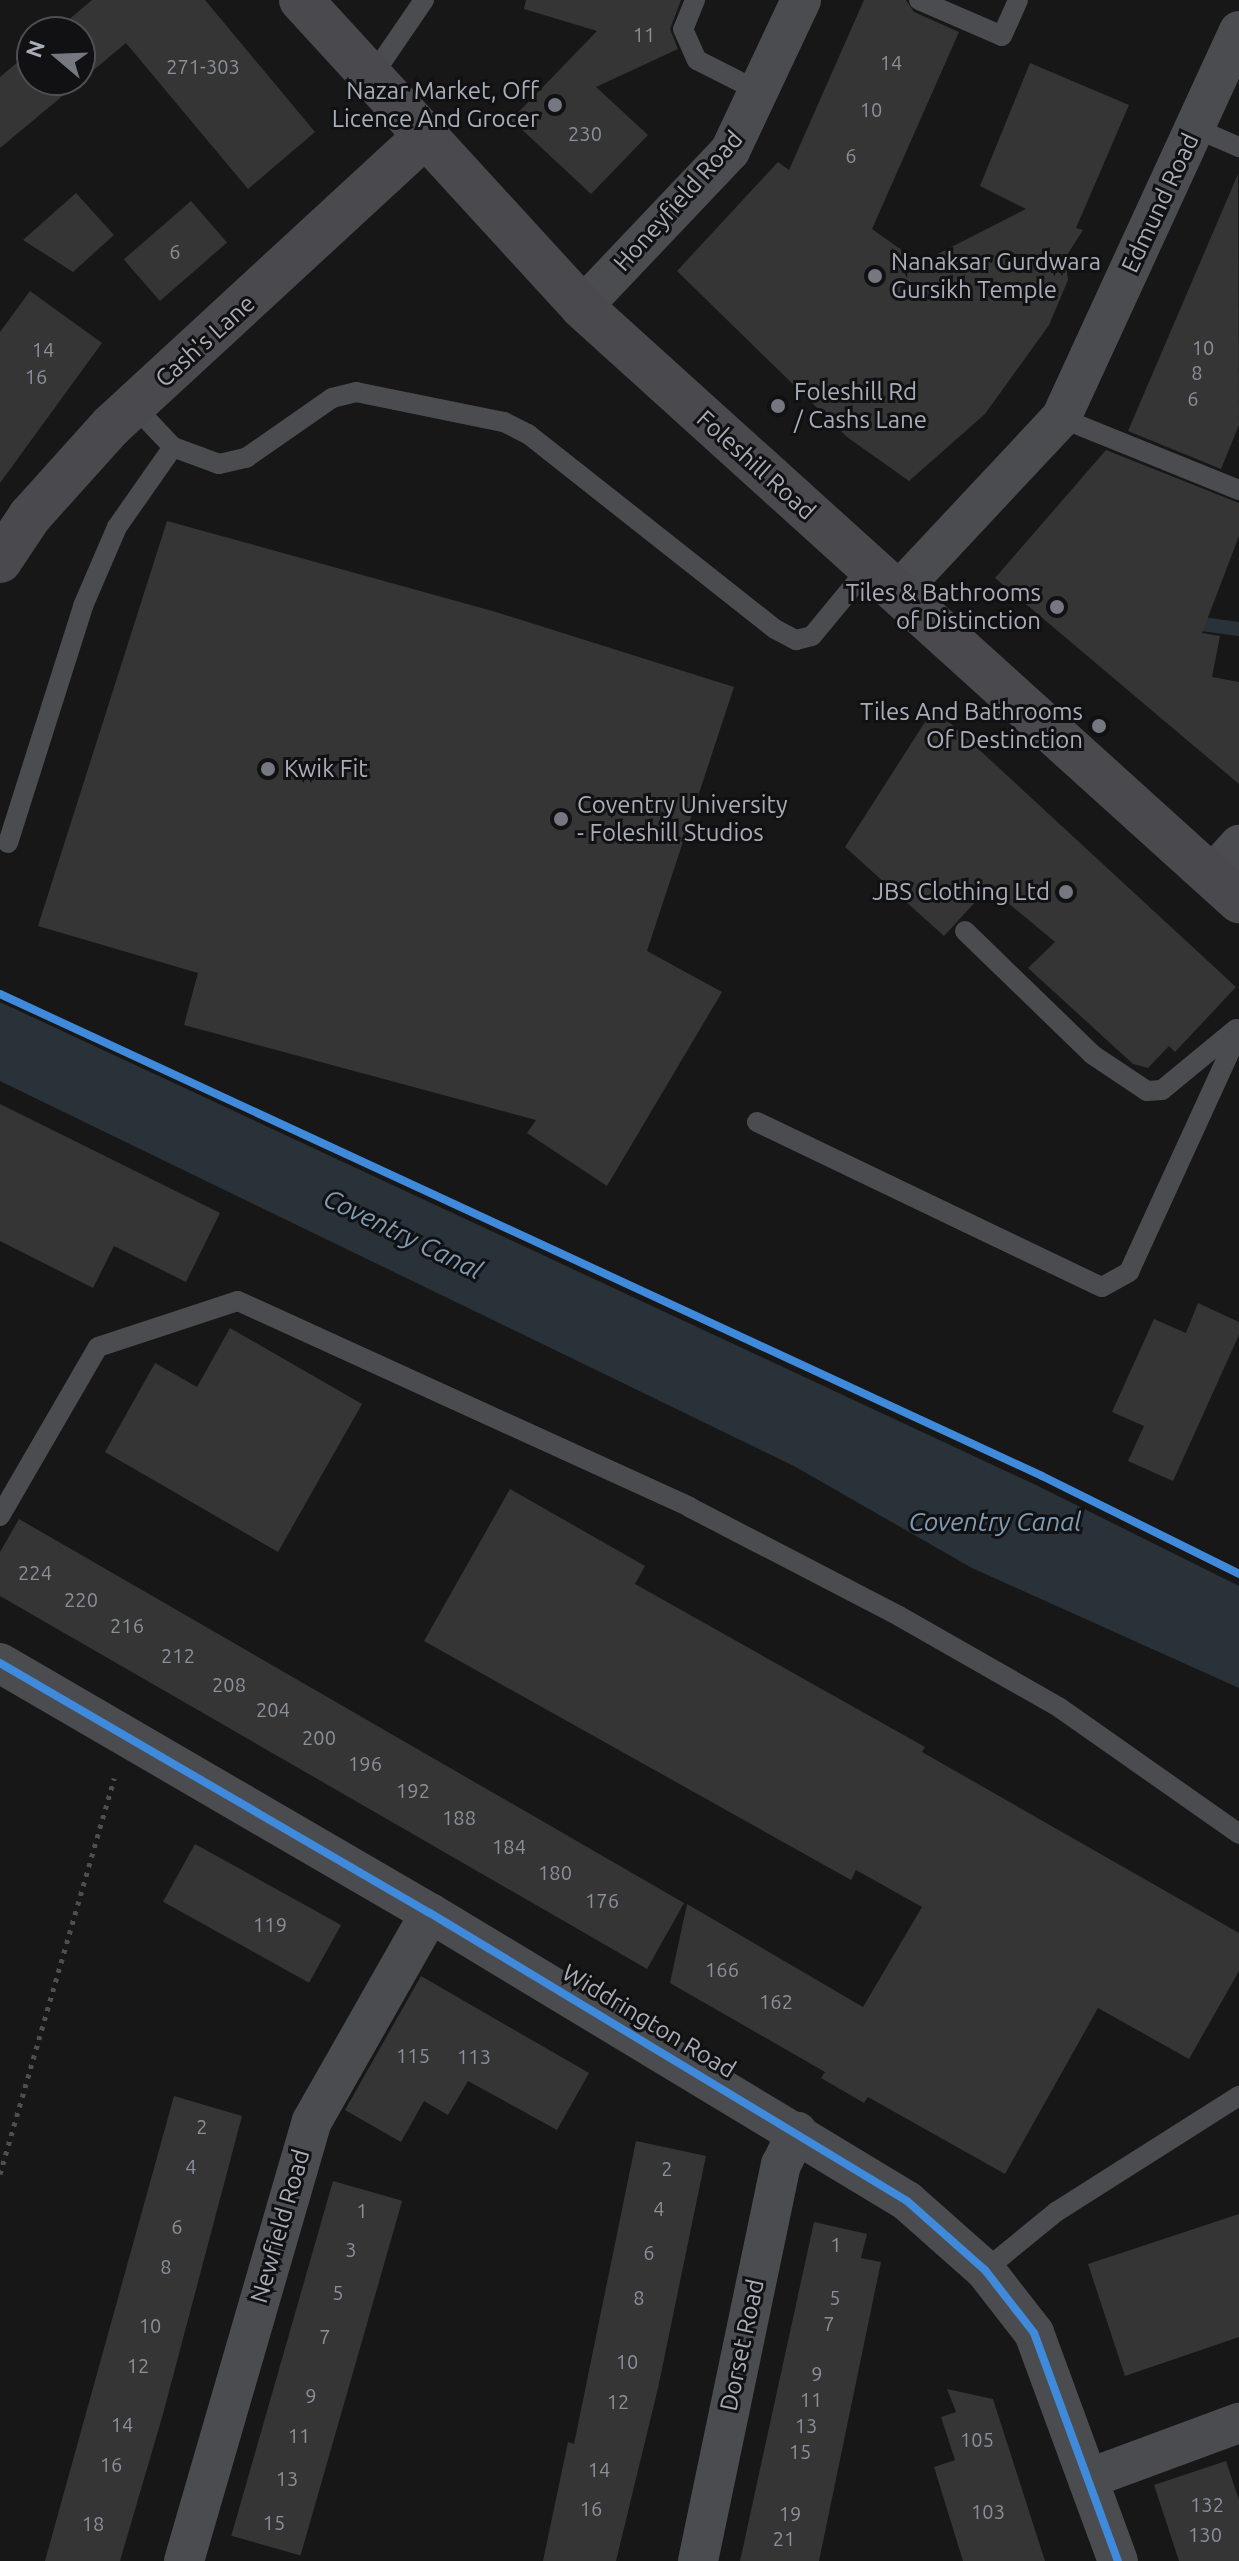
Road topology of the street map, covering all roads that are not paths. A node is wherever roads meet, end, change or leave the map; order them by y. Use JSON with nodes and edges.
{"nodes":[{"id":1,"x":301,"y":0,"type":"edge"},
{"id":2,"x":424,"y":0,"type":"edge"},
{"id":3,"x":695,"y":0,"type":"edge"},
{"id":4,"x":801,"y":0,"type":"edge"},
{"id":5,"x":919,"y":0,"type":"edge"},
{"id":6,"x":1018,"y":0,"type":"edge"},
{"id":7,"x":1239,"y":31,"type":"edge"},
{"id":8,"x":372,"y":76,"type":"junction"},
{"id":9,"x":760,"y":92,"type":"junction"},
{"id":10,"x":1195,"y":128,"type":"junction"},
{"id":11,"x":426,"y":135,"type":"junction"},
{"id":12,"x":1239,"y":147,"type":"edge"},
{"id":13,"x":582,"y":307,"type":"junction"},
{"id":14,"x":134,"y":406,"type":"junction"},
{"id":15,"x":1061,"y":418,"type":"junction"},
{"id":16,"x":173,"y":447,"type":"junction"},
{"id":17,"x":1239,"y":490,"type":"edge"},
{"id":18,"x":0,"y":561,"type":"edge"},
{"id":19,"x":883,"y":580,"type":"junction"},
{"id":20,"x":8,"y":843,"type":"dead end"},
{"id":21,"x":1230,"y":874,"type":"edge"},
{"id":22,"x":965,"y":931,"type":"dead end"},
{"id":23,"x":1239,"y":1029,"type":"edge"},
{"id":24,"x":757,"y":1122,"type":"dead end"},
{"id":25,"x":0,"y":1516,"type":"edge"},
{"id":26,"x":0,"y":1663,"type":"edge"},
{"id":27,"x":1239,"y":1834,"type":"edge"},
{"id":28,"x":430,"y":1913,"type":"junction"},
{"id":29,"x":1239,"y":2096,"type":"edge"},
{"id":30,"x":797,"y":2132,"type":"junction"},
{"id":31,"x":985,"y":2270,"type":"junction"},
{"id":32,"x":1239,"y":2423,"type":"edge"},
{"id":33,"x":1090,"y":2478,"type":"junction"},
{"id":34,"x":184,"y":2561,"type":"edge"},
{"id":35,"x":698,"y":2561,"type":"edge"},
{"id":36,"x":1118,"y":2561,"type":"edge"}],
"edges":[{"from":1,"to":8,"type":"main road","name":"Foleshill Road"},
{"from":2,"to":8,"type":"lane"},
{"from":3,"to":9,"type":"lane"},
{"from":4,"to":9,"type":"street","name":"Honeyfield Road"},
{"from":5,"to":6,"type":"lane"},
{"from":7,"to":10,"type":"street","name":"Edmund Road"},
{"from":8,"to":11,"type":"main road","name":"Foleshill Road"},
{"from":9,"to":13,"type":"street","name":"Honeyfield Road"},
{"from":10,"to":12,"type":"lane"},
{"from":10,"to":15,"type":"street","name":"Edmund Road"},
{"from":11,"to":13,"type":"main road","name":"Foleshill Road"},
{"from":11,"to":14,"type":"main road","name":"Cash's Lane"},
{"from":13,"to":19,"type":"main road","name":"Foleshill Road"},
{"from":14,"to":16,"type":"lane"},
{"from":14,"to":18,"type":"main road","name":"Cash's Lane"},
{"from":15,"to":17,"type":"lane"},
{"from":15,"to":19,"type":"street","name":"Edmund Road"},
{"from":16,"to":19,"type":"lane"},
{"from":16,"to":20,"type":"lane"},
{"from":19,"to":21,"type":"main road","name":"Foleshill Road"},
{"from":22,"to":23,"type":"lane"},
{"from":23,"to":24,"type":"lane"},
{"from":25,"to":27,"type":"lane"},
{"from":26,"to":28,"type":"street","name":"Widdrington Road"},
{"from":28,"to":30,"type":"street","name":"Widdrington Road"},
{"from":28,"to":34,"type":"street","name":"Newfield Road"},
{"from":29,"to":31,"type":"lane"},
{"from":30,"to":31,"type":"street","name":"Widdrington Road"},
{"from":30,"to":35,"type":"street","name":"Dorset Road"},
{"from":31,"to":33,"type":"street","name":"Widdrington Road"},
{"from":32,"to":33,"type":"street"},
{"from":33,"to":36,"type":"street","name":"Widdrington Road"}]}
